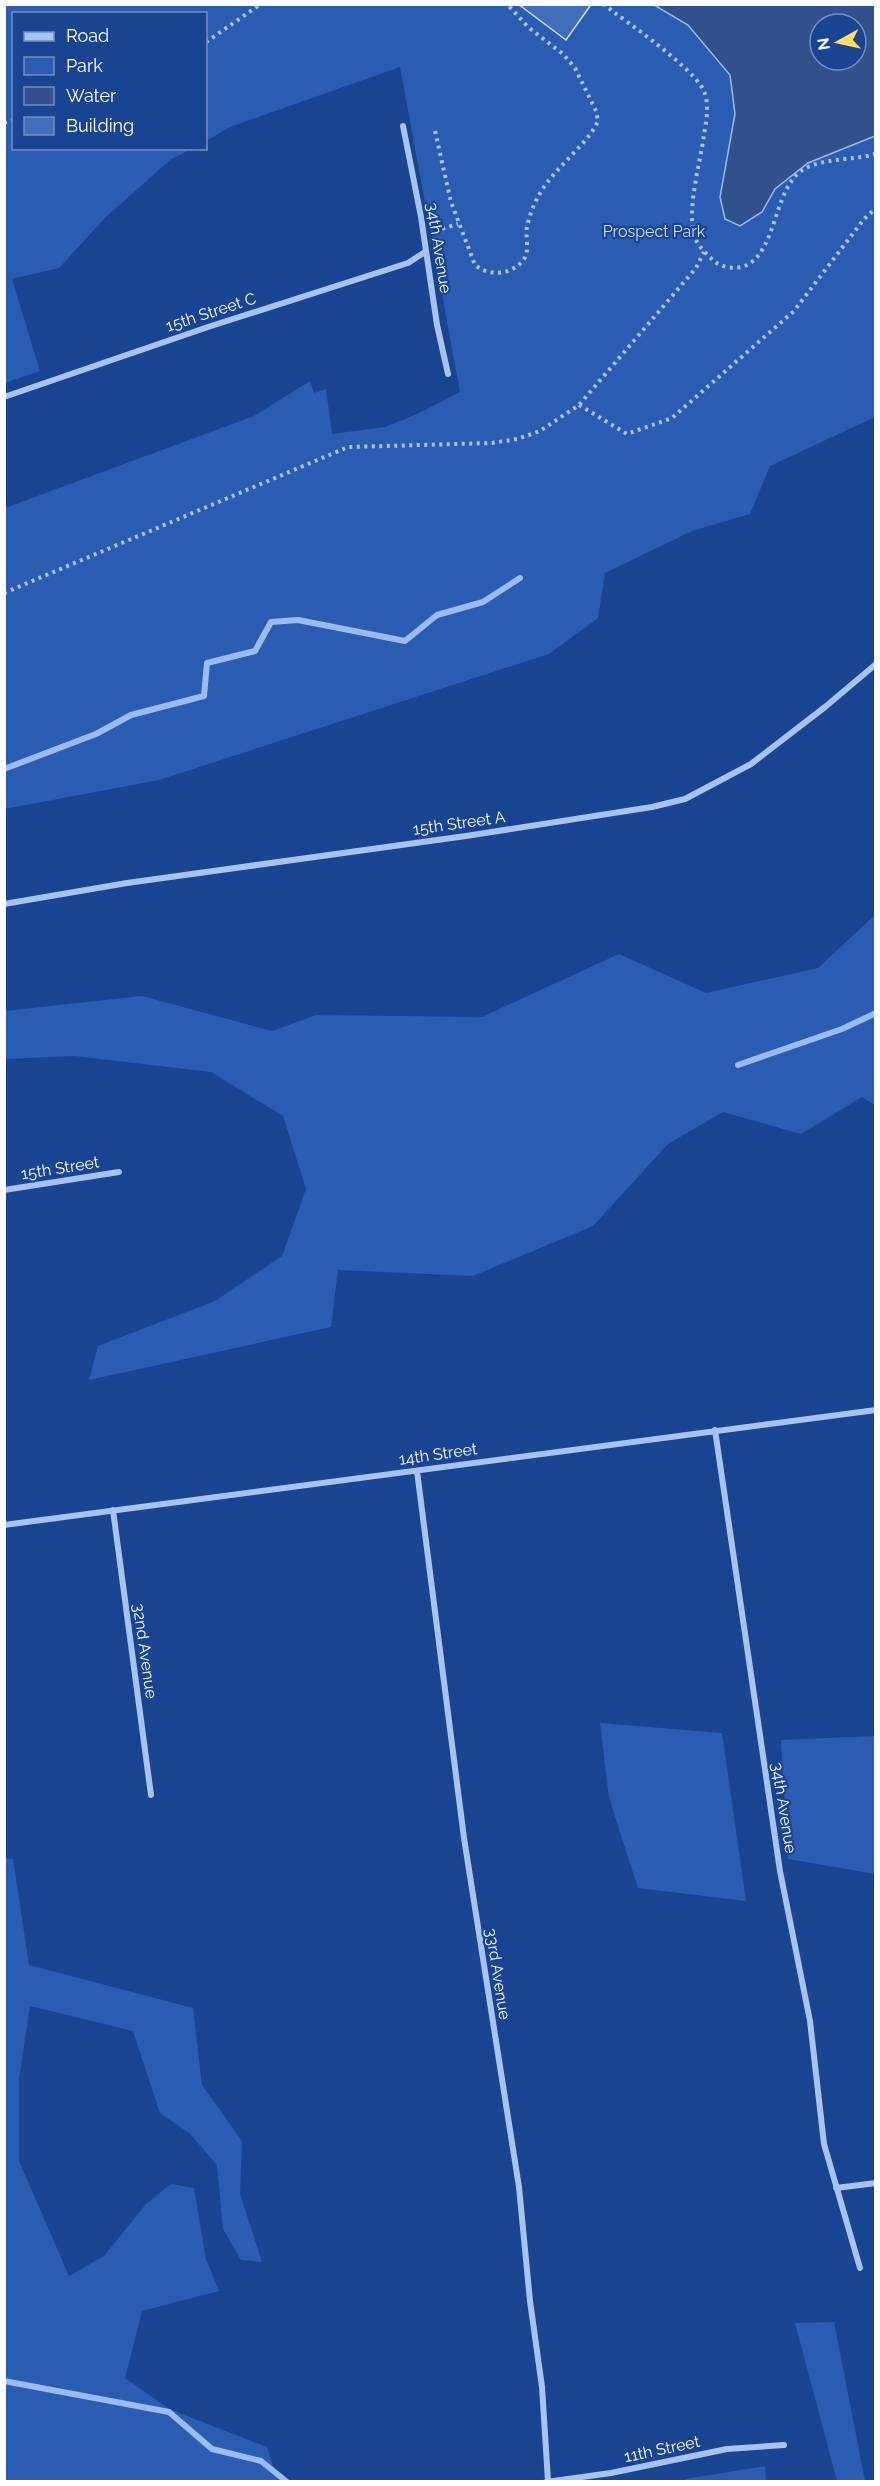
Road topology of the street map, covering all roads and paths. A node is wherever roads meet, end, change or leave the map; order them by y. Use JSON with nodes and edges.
{"nodes":[{"id":1,"x":261,"y":4,"type":"edge"},
{"id":2,"x":603,"y":4,"type":"edge"},
{"id":3,"x":508,"y":5,"type":"edge"},
{"id":4,"x":207,"y":41,"type":"edge"},
{"id":5,"x":404,"y":126,"type":"dead end"},
{"id":6,"x":435,"y":131,"type":"dead end"},
{"id":7,"x":876,"y":154,"type":"edge"},
{"id":8,"x":876,"y":208,"type":"edge"},
{"id":9,"x":458,"y":224,"type":"junction"},
{"id":10,"x":423,"y":237,"type":"junction"},
{"id":11,"x":425,"y":252,"type":"junction"},
{"id":12,"x":704,"y":252,"type":"junction"},
{"id":13,"x":448,"y":374,"type":"dead end"},
{"id":14,"x":4,"y":397,"type":"edge"},
{"id":15,"x":579,"y":405,"type":"junction"},
{"id":16,"x":4,"y":593,"type":"edge"},
{"id":17,"x":876,"y":664,"type":"edge"},
{"id":18,"x":4,"y":904,"type":"edge"},
{"id":19,"x":119,"y":1172,"type":"dead end"},
{"id":20,"x":4,"y":1190,"type":"edge"},
{"id":21,"x":876,"y":1410,"type":"edge"},
{"id":22,"x":715,"y":1430,"type":"junction"},
{"id":23,"x":417,"y":1471,"type":"junction"},
{"id":24,"x":113,"y":1510,"type":"junction"},
{"id":25,"x":4,"y":1525,"type":"edge"},
{"id":26,"x":151,"y":1795,"type":"dead end"},
{"id":27,"x":876,"y":2183,"type":"edge"},
{"id":28,"x":836,"y":2188,"type":"junction"},
{"id":29,"x":860,"y":2268,"type":"dead end"},
{"id":30,"x":784,"y":2445,"type":"dead end"},
{"id":31,"x":547,"y":2481,"type":"edge"}],
"edges":[{"from":1,"to":4,"type":"path"},
{"from":2,"to":12,"type":"path"},
{"from":3,"to":9,"type":"path"},
{"from":5,"to":10,"type":"street","name":"34th Avenue"},
{"from":6,"to":9,"type":"path"},
{"from":7,"to":12,"type":"path"},
{"from":8,"to":15,"type":"path"},
{"from":9,"to":10,"type":"path"},
{"from":10,"to":11,"type":"street","name":"34th Avenue"},
{"from":11,"to":13,"type":"street","name":"34th Avenue"},
{"from":11,"to":14,"type":"street","name":"15th Street C"},
{"from":12,"to":15,"type":"path"},
{"from":15,"to":16,"type":"path"},
{"from":17,"to":18,"type":"street","name":"15th Street A"},
{"from":19,"to":20,"type":"street","name":"15th Street"},
{"from":21,"to":22,"type":"street","name":"14th Street"},
{"from":22,"to":23,"type":"street","name":"14th Street"},
{"from":22,"to":28,"type":"street","name":"34th Avenue"},
{"from":23,"to":24,"type":"street","name":"14th Street"},
{"from":23,"to":31,"type":"street","name":"33rd Avenue"},
{"from":24,"to":25,"type":"street","name":"14th Street"},
{"from":24,"to":26,"type":"street","name":"32nd Avenue"},
{"from":27,"to":28,"type":"street"},
{"from":28,"to":29,"type":"street","name":"34th Avenue"},
{"from":30,"to":31,"type":"street","name":"11th Street"}]}
